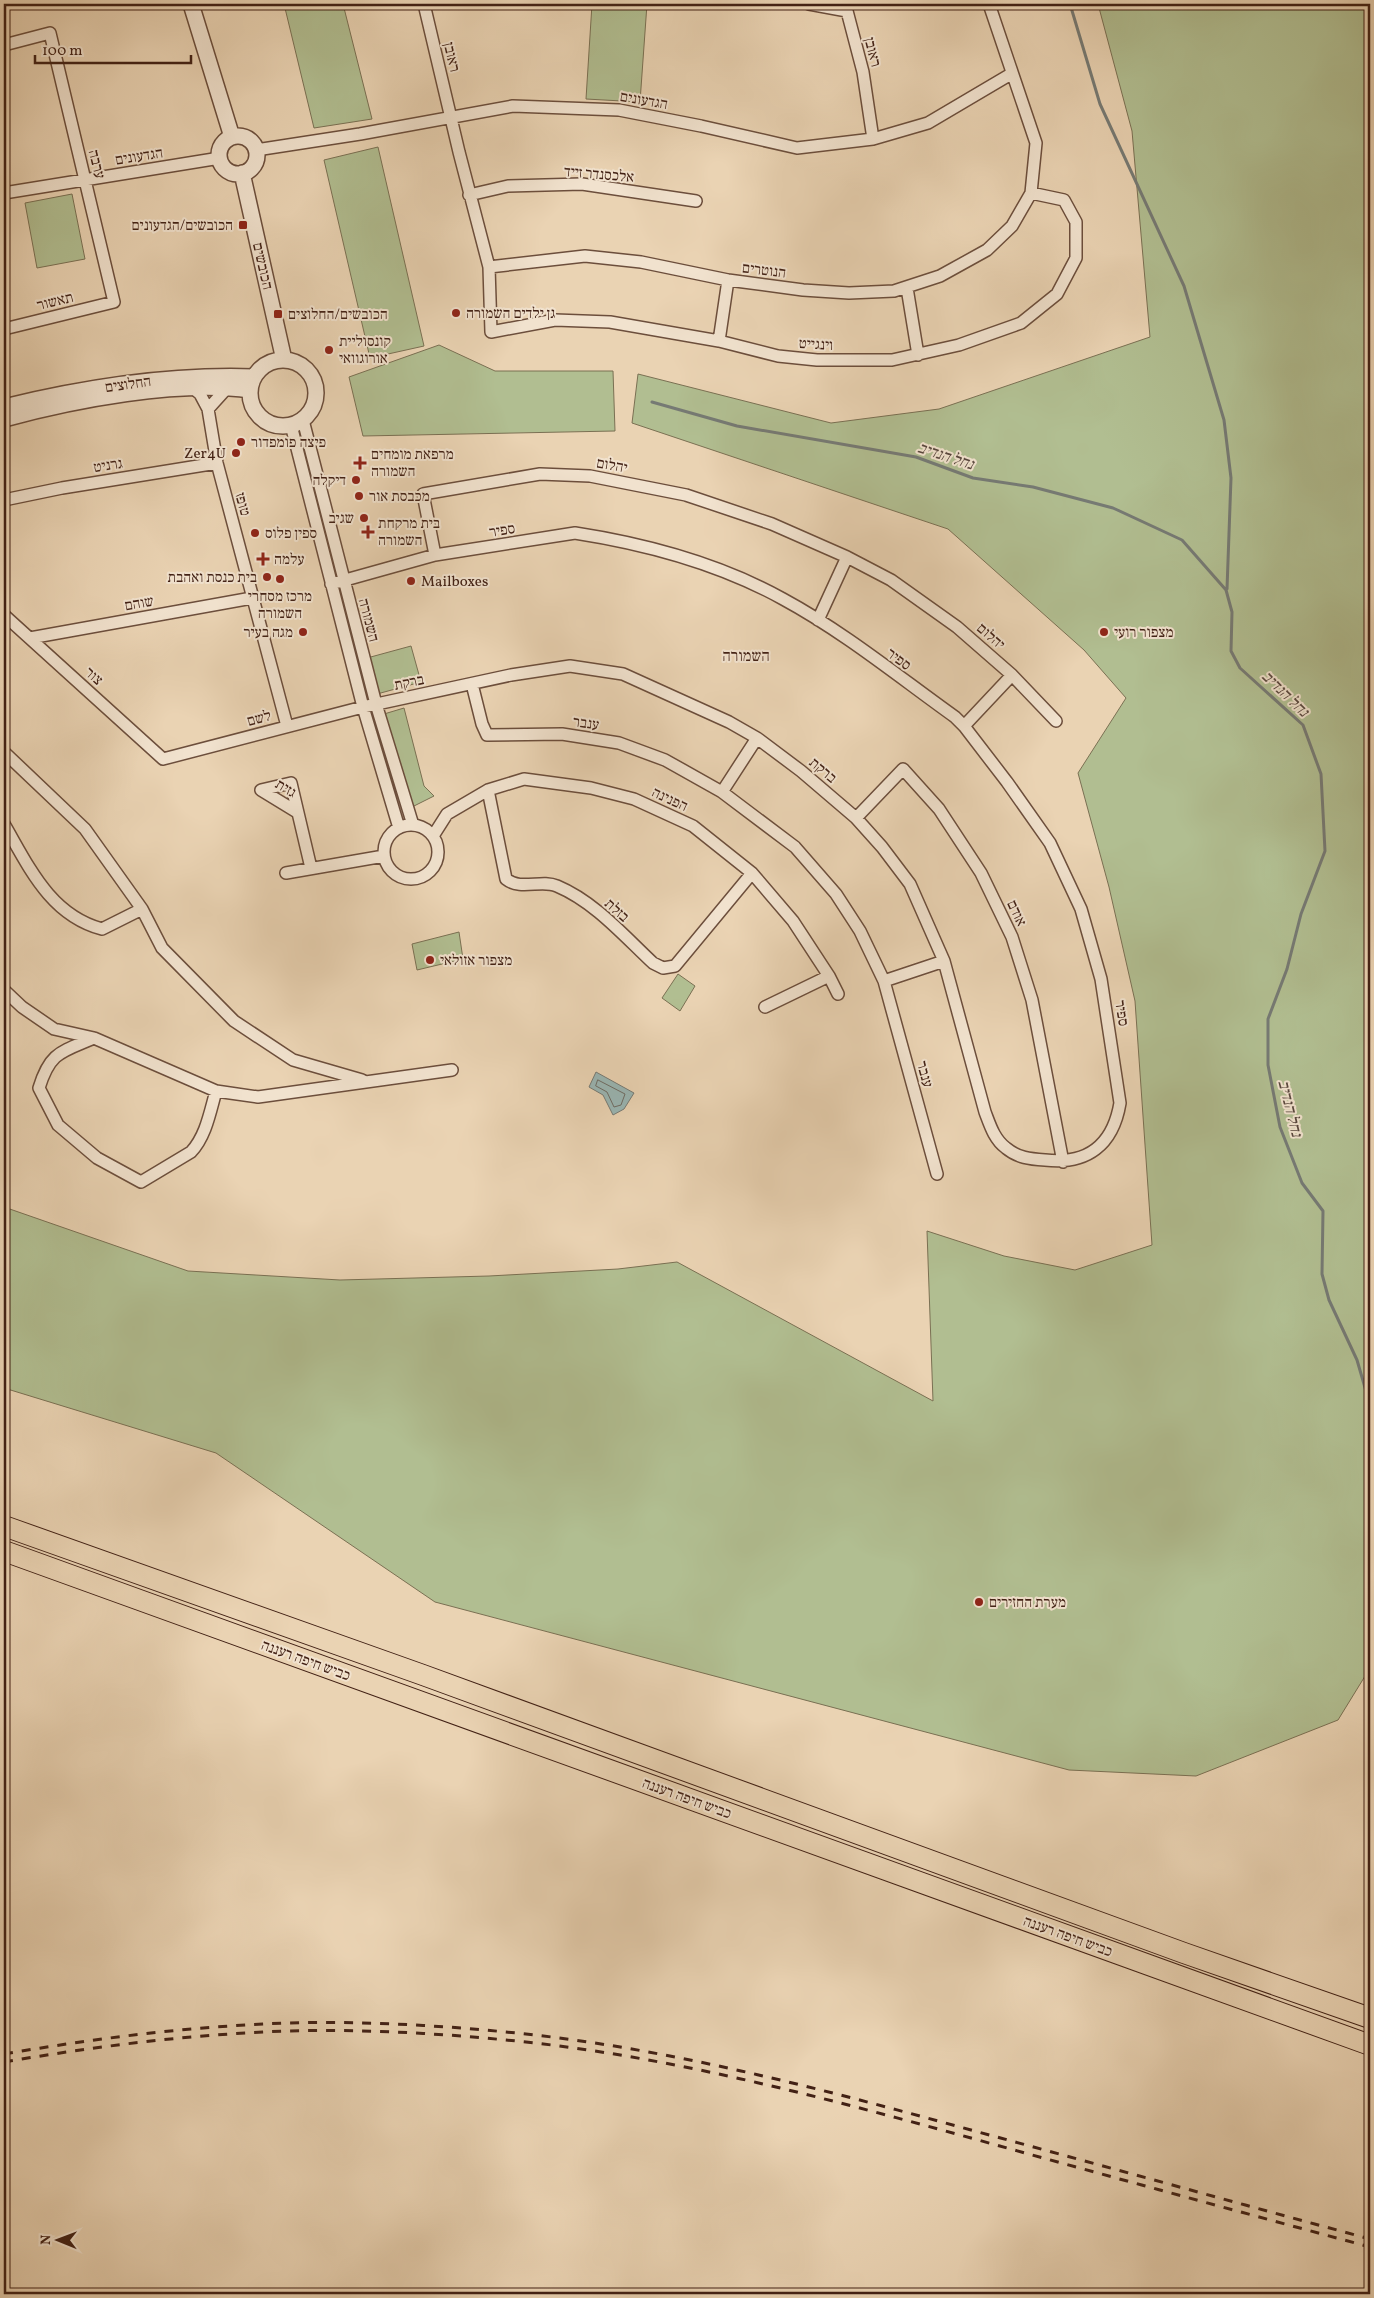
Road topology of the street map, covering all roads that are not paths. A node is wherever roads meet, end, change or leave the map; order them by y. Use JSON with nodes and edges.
{"nodes":[{"id":1,"x":191,"y":4,"type":"edge"},
{"id":2,"x":424,"y":4,"type":"edge"},
{"id":3,"x":809,"y":4,"type":"edge"},
{"id":4,"x":989,"y":4,"type":"edge"},
{"id":5,"x":4,"y":46,"type":"edge"},
{"id":6,"x":1011,"y":74,"type":"junction"},
{"id":7,"x":451,"y":117,"type":"junction"},
{"id":8,"x":232,"y":137,"type":"junction"},
{"id":9,"x":873,"y":139,"type":"junction"},
{"id":10,"x":256,"y":150,"type":"junction"},
{"id":11,"x":220,"y":158,"type":"junction"},
{"id":12,"x":242,"y":173,"type":"junction"},
{"id":13,"x":86,"y":180,"type":"junction"},
{"id":14,"x":4,"y":193,"type":"edge"},
{"id":15,"x":1031,"y":193,"type":"junction"},
{"id":16,"x":470,"y":196,"type":"junction"},
{"id":17,"x":696,"y":201,"type":"dead end"},
{"id":18,"x":489,"y":267,"type":"junction"},
{"id":19,"x":728,"y":280,"type":"junction"},
{"id":20,"x":907,"y":288,"type":"junction"},
{"id":21,"x":114,"y":302,"type":"joint"},
{"id":22,"x":4,"y":329,"type":"edge"},
{"id":23,"x":718,"y":341,"type":"junction"},
{"id":24,"x":918,"y":355,"type":"junction"},
{"id":25,"x":284,"y":360,"type":"junction"},
{"id":26,"x":252,"y":384,"type":"junction"},
{"id":27,"x":193,"y":388,"type":"junction"},
{"id":28,"x":227,"y":388,"type":"junction"},
{"id":29,"x":4,"y":408,"type":"edge"},
{"id":30,"x":208,"y":410,"type":"junction"},
{"id":31,"x":4,"y":419,"type":"edge"},
{"id":32,"x":297,"y":422,"type":"junction"},
{"id":33,"x":217,"y":463,"type":"junction"},
{"id":34,"x":4,"y":500,"type":"edge"},
{"id":35,"x":435,"y":555,"type":"junction"},
{"id":36,"x":847,"y":557,"type":"junction"},
{"id":37,"x":343,"y":581,"type":"junction"},
{"id":38,"x":331,"y":584,"type":"junction"},
{"id":39,"x":252,"y":598,"type":"junction"},
{"id":40,"x":4,"y":616,"type":"edge"},
{"id":41,"x":818,"y":620,"type":"junction"},
{"id":42,"x":30,"y":638,"type":"junction"},
{"id":43,"x":1012,"y":675,"type":"junction"},
{"id":44,"x":472,"y":684,"type":"junction"},
{"id":45,"x":376,"y":704,"type":"junction"},
{"id":46,"x":363,"y":707,"type":"junction"},
{"id":47,"x":1056,"y":721,"type":"dead end"},
{"id":48,"x":283,"y":725,"type":"junction"},
{"id":49,"x":964,"y":726,"type":"junction"},
{"id":50,"x":757,"y":738,"type":"junction"},
{"id":51,"x":4,"y":752,"type":"edge"},
{"id":52,"x":163,"y":759,"type":"joint"},
{"id":53,"x":488,"y":790,"type":"junction"},
{"id":54,"x":722,"y":792,"type":"junction"},
{"id":55,"x":297,"y":812,"type":"dead end"},
{"id":56,"x":856,"y":818,"type":"junction"},
{"id":57,"x":4,"y":824,"type":"edge"},
{"id":58,"x":413,"y":825,"type":"junction"},
{"id":59,"x":399,"y":828,"type":"junction"},
{"id":60,"x":432,"y":836,"type":"junction"},
{"id":61,"x":384,"y":856,"type":"junction"},
{"id":62,"x":311,"y":868,"type":"junction"},
{"id":63,"x":286,"y":873,"type":"dead end"},
{"id":64,"x":752,"y":873,"type":"junction"},
{"id":65,"x":142,"y":909,"type":"junction"},
{"id":66,"x":944,"y":960,"type":"junction"},
{"id":67,"x":830,"y":976,"type":"junction"},
{"id":68,"x":884,"y":981,"type":"junction"},
{"id":69,"x":4,"y":990,"type":"edge"},
{"id":70,"x":838,"y":994,"type":"dead end"},
{"id":71,"x":766,"y":1007,"type":"dead end"},
{"id":72,"x":94,"y":1038,"type":"junction"},
{"id":73,"x":452,"y":1070,"type":"dead end"},
{"id":74,"x":366,"y":1081,"type":"junction"},
{"id":75,"x":216,"y":1092,"type":"junction"},
{"id":76,"x":1064,"y":1162,"type":"junction"},
{"id":77,"x":937,"y":1174,"type":"dead end"},
{"id":78,"x":4,"y":1526,"type":"edge"},
{"id":79,"x":4,"y":1551,"type":"edge"},
{"id":80,"x":1370,"y":2018,"type":"edge"},
{"id":81,"x":1370,"y":2045,"type":"edge"}],
"edges":[{"from":1,"to":8,"type":"street"},
{"from":2,"to":7,"type":"street","name":"ראובן"},
{"from":3,"to":9,"type":"street","name":"ראובן"},
{"from":4,"to":6,"type":"street","name":"הנוטרים"},
{"from":5,"to":13,"type":"street","name":"ערבה"},
{"from":6,"to":9,"type":"street","name":"הגדעונים"},
{"from":6,"to":15,"type":"street","name":"הנוטרים"},
{"from":7,"to":9,"type":"street","name":"הגדעונים"},
{"from":7,"to":10,"type":"street","name":"הגדעונים"},
{"from":7,"to":16,"type":"street"},
{"from":8,"to":10,"type":"street"},
{"from":8,"to":11,"type":"street"},
{"from":10,"to":12,"type":"street"},
{"from":11,"to":12,"type":"street"},
{"from":11,"to":13,"type":"street","name":"הגדעונים"},
{"from":12,"to":25,"type":"street","name":"הכובשים"},
{"from":13,"to":14,"type":"street","name":"הגדעונים"},
{"from":13,"to":21,"type":"street","name":"ערבה"},
{"from":15,"to":20,"type":"street","name":"הנוטרים"},
{"from":15,"to":24,"type":"street","name":"וינגייט"},
{"from":16,"to":17,"type":"street","name":"אלכסנדר זייד"},
{"from":16,"to":18,"type":"street"},
{"from":18,"to":19,"type":"street","name":"הנוטרים"},
{"from":18,"to":23,"type":"street","name":"וינגייט"},
{"from":19,"to":20,"type":"street","name":"הנוטרים"},
{"from":19,"to":23,"type":"street"},
{"from":20,"to":24,"type":"street"},
{"from":21,"to":22,"type":"street","name":"תאשור"},
{"from":23,"to":24,"type":"street","name":"וינגייט"},
{"from":25,"to":26,"type":"street"},
{"from":25,"to":32,"type":"street"},
{"from":26,"to":28,"type":"street","name":"החלוצים"},
{"from":26,"to":29,"type":"street","name":"החלוצים"},
{"from":26,"to":32,"type":"street"},
{"from":27,"to":28,"type":"street","name":"החלוצים"},
{"from":27,"to":30,"type":"street","name":"טופז"},
{"from":27,"to":31,"type":"street","name":"החלוצים"},
{"from":28,"to":30,"type":"street"},
{"from":30,"to":33,"type":"street","name":"טופז"},
{"from":32,"to":37,"type":"street","name":"השמורה"},
{"from":32,"to":38,"type":"street","name":"השמורה"},
{"from":33,"to":34,"type":"street","name":"גרניט"},
{"from":33,"to":39,"type":"street","name":"טופז"},
{"from":35,"to":36,"type":"street","name":"יהלום"},
{"from":35,"to":37,"type":"street","name":"ספיר"},
{"from":35,"to":41,"type":"street","name":"ספיר"},
{"from":36,"to":41,"type":"street"},
{"from":36,"to":43,"type":"street","name":"יהלום"},
{"from":37,"to":38,"type":"street","name":"ספיר"},
{"from":37,"to":45,"type":"street","name":"השמורה"},
{"from":38,"to":46,"type":"street","name":"השמורה"},
{"from":39,"to":42,"type":"street","name":"שוהם"},
{"from":39,"to":48,"type":"street","name":"טופז"},
{"from":40,"to":42,"type":"street","name":"צור"},
{"from":41,"to":49,"type":"street","name":"ספיר"},
{"from":42,"to":52,"type":"street","name":"צור"},
{"from":43,"to":47,"type":"street","name":"יהלום"},
{"from":43,"to":49,"type":"street"},
{"from":44,"to":45,"type":"street","name":"ברקת"},
{"from":44,"to":50,"type":"street","name":"ברקת"},
{"from":44,"to":54,"type":"street","name":"ענבר"},
{"from":45,"to":46,"type":"street","name":"ברקת"},
{"from":45,"to":58,"type":"street","name":"השמורה"},
{"from":46,"to":48,"type":"street","name":"לשם"},
{"from":46,"to":59,"type":"street","name":"השמורה"},
{"from":48,"to":52,"type":"street","name":"לשם"},
{"from":49,"to":76,"type":"street","name":"ספיר"},
{"from":50,"to":54,"type":"street"},
{"from":50,"to":56,"type":"street","name":"ברקת"},
{"from":51,"to":65,"type":"street"},
{"from":53,"to":60,"type":"street","name":"הפנינה"},
{"from":53,"to":64,"type":"street","name":"הפנינה"},
{"from":53,"to":64,"type":"street","name":"בזלת"},
{"from":54,"to":68,"type":"street","name":"ענבר"},
{"from":55,"to":62,"type":"street","name":"גזית"},
{"from":56,"to":66,"type":"street","name":"ברקת"},
{"from":56,"to":76,"type":"street","name":"אודם"},
{"from":57,"to":65,"type":"street"},
{"from":58,"to":59,"type":"street"},
{"from":58,"to":60,"type":"street"},
{"from":59,"to":61,"type":"street"},
{"from":60,"to":61,"type":"street"},
{"from":61,"to":62,"type":"street"},
{"from":62,"to":63,"type":"street"},
{"from":64,"to":67,"type":"street","name":"הפנינה"},
{"from":65,"to":74,"type":"street"},
{"from":66,"to":68,"type":"street"},
{"from":66,"to":76,"type":"street","name":"ברקת"},
{"from":67,"to":70,"type":"street","name":"הפנינה"},
{"from":67,"to":71,"type":"street"},
{"from":68,"to":77,"type":"street","name":"ענבר"},
{"from":69,"to":72,"type":"street"},
{"from":72,"to":75,"type":"street"},
{"from":72,"to":75,"type":"street"},
{"from":73,"to":74,"type":"street"},
{"from":74,"to":75,"type":"street"},
{"from":78,"to":80,"type":"highway","name":"כביש חיפה רעננה"},
{"from":79,"to":81,"type":"highway","name":"כביש חיפה רעננה"}]}
